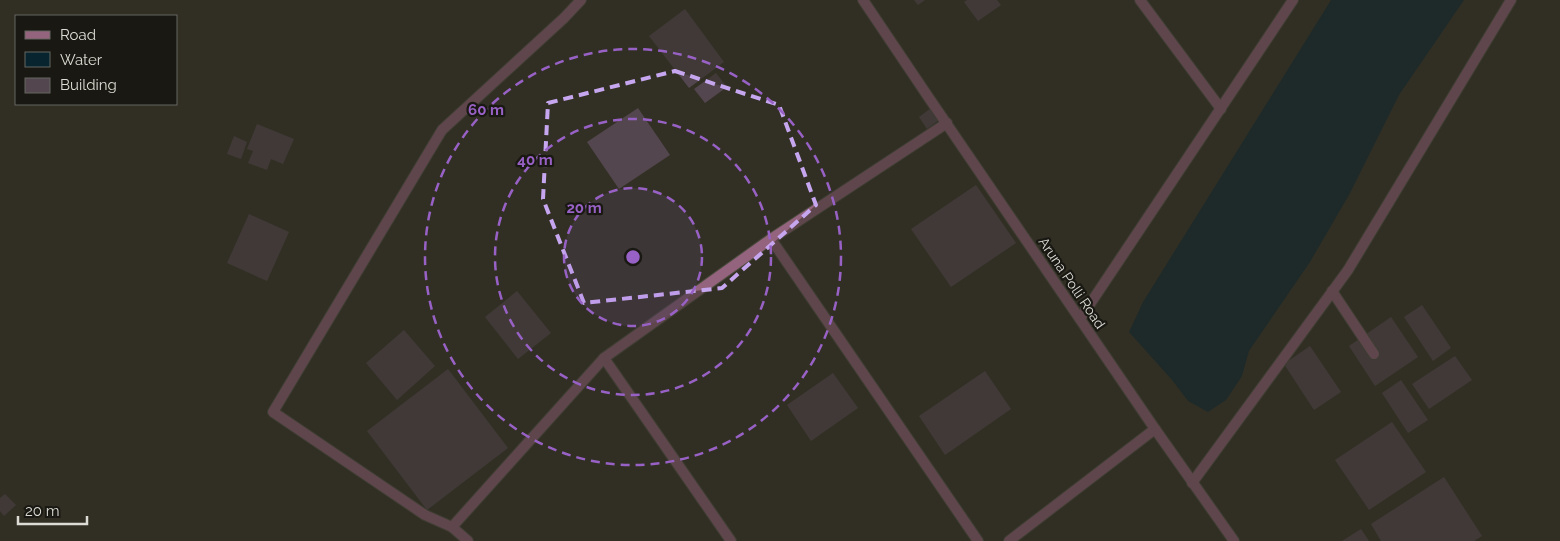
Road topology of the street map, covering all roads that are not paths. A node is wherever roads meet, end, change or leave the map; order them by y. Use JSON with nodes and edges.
{"nodes":[{"id":1,"x":581,"y":0,"type":"edge"},
{"id":2,"x":863,"y":0,"type":"edge"},
{"id":3,"x":1140,"y":0,"type":"edge"},
{"id":4,"x":1293,"y":0,"type":"edge"},
{"id":5,"x":1511,"y":0,"type":"edge"},
{"id":6,"x":1221,"y":109,"type":"junction"},
{"id":7,"x":947,"y":124,"type":"junction"},
{"id":8,"x":772,"y":240,"type":"junction"},
{"id":9,"x":1332,"y":292,"type":"junction"},
{"id":10,"x":1080,"y":319,"type":"junction"},
{"id":11,"x":1374,"y":354,"type":"dead end"},
{"id":12,"x":604,"y":358,"type":"junction"},
{"id":13,"x":1155,"y":429,"type":"junction"},
{"id":14,"x":1192,"y":483,"type":"junction"},
{"id":15,"x":452,"y":526,"type":"junction"},
{"id":16,"x":465,"y":540,"type":"edge"},
{"id":17,"x":731,"y":541,"type":"edge"},
{"id":18,"x":978,"y":541,"type":"edge"},
{"id":19,"x":1009,"y":541,"type":"edge"},
{"id":20,"x":1234,"y":541,"type":"edge"}],
"edges":[{"from":1,"to":15,"type":"street"},
{"from":2,"to":7,"type":"street","name":"Aruna Polli Road"},
{"from":3,"to":6,"type":"street"},
{"from":4,"to":6,"type":"street"},
{"from":5,"to":9,"type":"street"},
{"from":6,"to":10,"type":"street"},
{"from":7,"to":8,"type":"street"},
{"from":7,"to":10,"type":"street","name":"Aruna Polli Road"},
{"from":8,"to":12,"type":"street"},
{"from":8,"to":18,"type":"street"},
{"from":9,"to":11,"type":"street"},
{"from":9,"to":14,"type":"street"},
{"from":10,"to":13,"type":"street","name":"Aruna Polli Road"},
{"from":12,"to":15,"type":"street"},
{"from":12,"to":17,"type":"street"},
{"from":13,"to":14,"type":"street","name":"Aruna Polli Road"},
{"from":13,"to":19,"type":"street"},
{"from":14,"to":20,"type":"street","name":"Aruna Polli Road"},
{"from":15,"to":16,"type":"street"}]}
